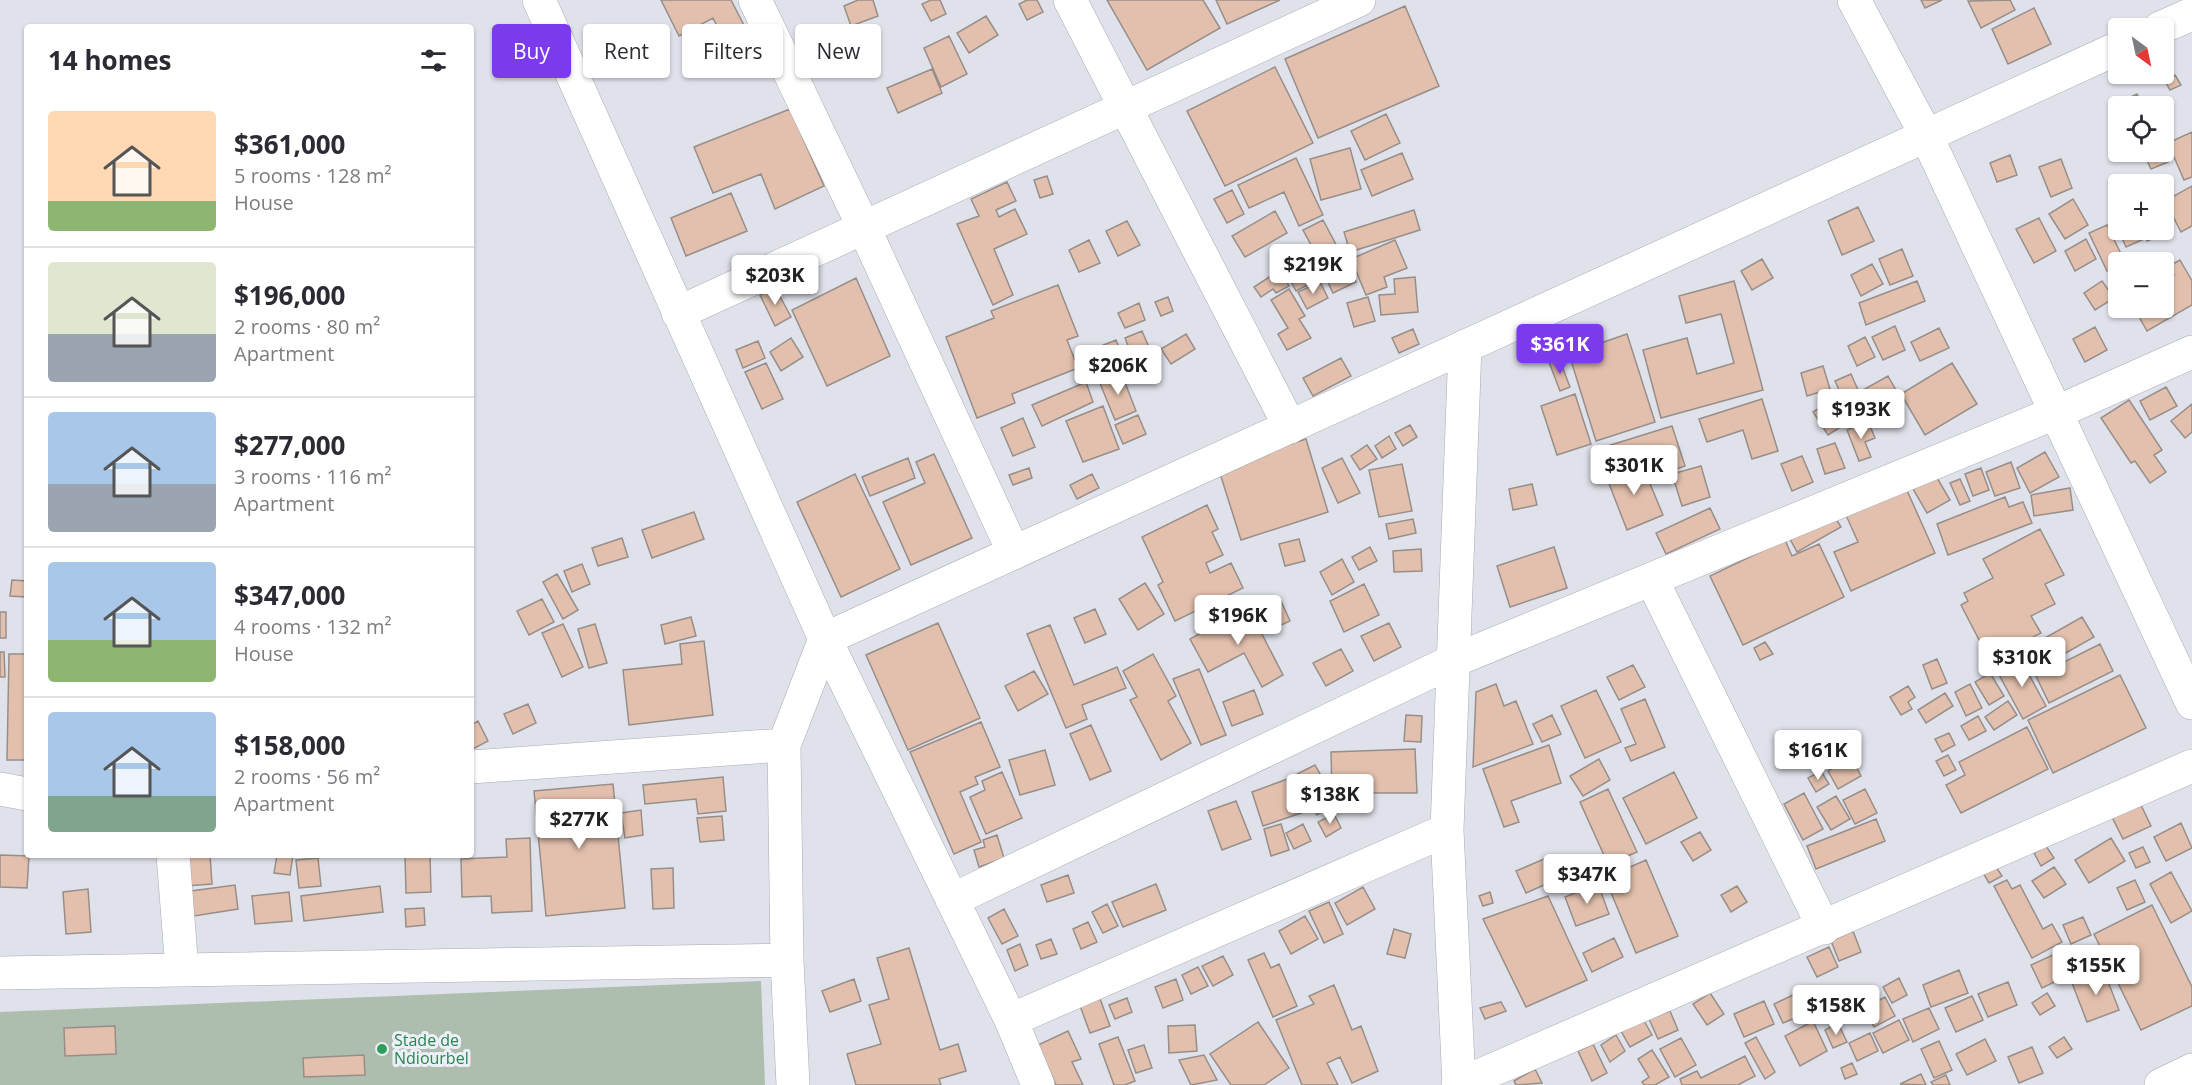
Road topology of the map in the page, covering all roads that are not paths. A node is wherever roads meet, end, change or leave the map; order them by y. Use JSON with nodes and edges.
{"nodes":[{"id":1,"x":539,"y":0,"type":"edge"},
{"id":2,"x":755,"y":0,"type":"edge"},
{"id":3,"x":1070,"y":0,"type":"edge"},
{"id":4,"x":1359,"y":0,"type":"edge"},
{"id":5,"x":1854,"y":0,"type":"edge"},
{"id":6,"x":2192,"y":14,"type":"edge"},
{"id":7,"x":2174,"y":22,"type":"edge"},
{"id":8,"x":2108,"y":53,"type":"edge"},
{"id":9,"x":1125,"y":108,"type":"junction"},
{"id":10,"x":1926,"y":135,"type":"junction"},
{"id":11,"x":864,"y":228,"type":"junction"},
{"id":12,"x":678,"y":313,"type":"junction"},
{"id":13,"x":1465,"y":346,"type":"junction"},
{"id":14,"x":2192,"y":352,"type":"edge"},
{"id":15,"x":2055,"y":413,"type":"junction"},
{"id":16,"x":1290,"y":427,"type":"junction"},
{"id":17,"x":1014,"y":553,"type":"junction"},
{"id":18,"x":1652,"y":580,"type":"junction"},
{"id":19,"x":825,"y":639,"type":"junction"},
{"id":20,"x":1455,"y":660,"type":"junction"},
{"id":21,"x":2192,"y":703,"type":"edge"},
{"id":22,"x":784,"y":745,"type":"junction"},
{"id":23,"x":2192,"y":766,"type":"edge"},
{"id":24,"x":474,"y":767,"type":"edge"},
{"id":25,"x":0,"y":789,"type":"edge"},
{"id":26,"x":24,"y":793,"type":"edge"},
{"id":27,"x":1447,"y":830,"type":"junction"},
{"id":28,"x":173,"y":858,"type":"edge"},
{"id":29,"x":952,"y":900,"type":"junction"},
{"id":30,"x":1824,"y":928,"type":"junction"},
{"id":31,"x":787,"y":960,"type":"junction"},
{"id":32,"x":182,"y":970,"type":"junction"},
{"id":33,"x":0,"y":973,"type":"edge"},
{"id":34,"x":1011,"y":1020,"type":"junction"},
{"id":35,"x":2192,"y":1070,"type":"edge"},
{"id":36,"x":793,"y":1085,"type":"edge"},
{"id":37,"x":1038,"y":1085,"type":"edge"},
{"id":38,"x":1459,"y":1085,"type":"edge"},
{"id":39,"x":2161,"y":1085,"type":"edge"}],
"edges":[{"from":1,"to":12,"type":"street"},
{"from":2,"to":11,"type":"street"},
{"from":3,"to":9,"type":"street"},
{"from":4,"to":9,"type":"street"},
{"from":5,"to":10,"type":"street"},
{"from":6,"to":7,"type":"street"},
{"from":8,"to":10,"type":"street"},
{"from":9,"to":11,"type":"street"},
{"from":9,"to":16,"type":"street"},
{"from":10,"to":13,"type":"street"},
{"from":10,"to":15,"type":"street"},
{"from":11,"to":12,"type":"street"},
{"from":11,"to":17,"type":"street"},
{"from":12,"to":19,"type":"street"},
{"from":13,"to":16,"type":"street"},
{"from":13,"to":20,"type":"street"},
{"from":14,"to":15,"type":"street"},
{"from":15,"to":18,"type":"street"},
{"from":15,"to":21,"type":"street"},
{"from":16,"to":17,"type":"street"},
{"from":17,"to":19,"type":"street"},
{"from":18,"to":20,"type":"street"},
{"from":18,"to":30,"type":"street"},
{"from":19,"to":22,"type":"street"},
{"from":19,"to":29,"type":"street"},
{"from":20,"to":27,"type":"street"},
{"from":20,"to":29,"type":"street"},
{"from":22,"to":24,"type":"street"},
{"from":22,"to":31,"type":"street"},
{"from":23,"to":30,"type":"street"},
{"from":25,"to":26,"type":"street"},
{"from":27,"to":34,"type":"street"},
{"from":27,"to":38,"type":"street"},
{"from":28,"to":32,"type":"street"},
{"from":29,"to":34,"type":"street"},
{"from":30,"to":38,"type":"street"},
{"from":31,"to":32,"type":"street"},
{"from":31,"to":36,"type":"street"},
{"from":32,"to":33,"type":"street"},
{"from":34,"to":37,"type":"street"},
{"from":35,"to":39,"type":"street"}]}
